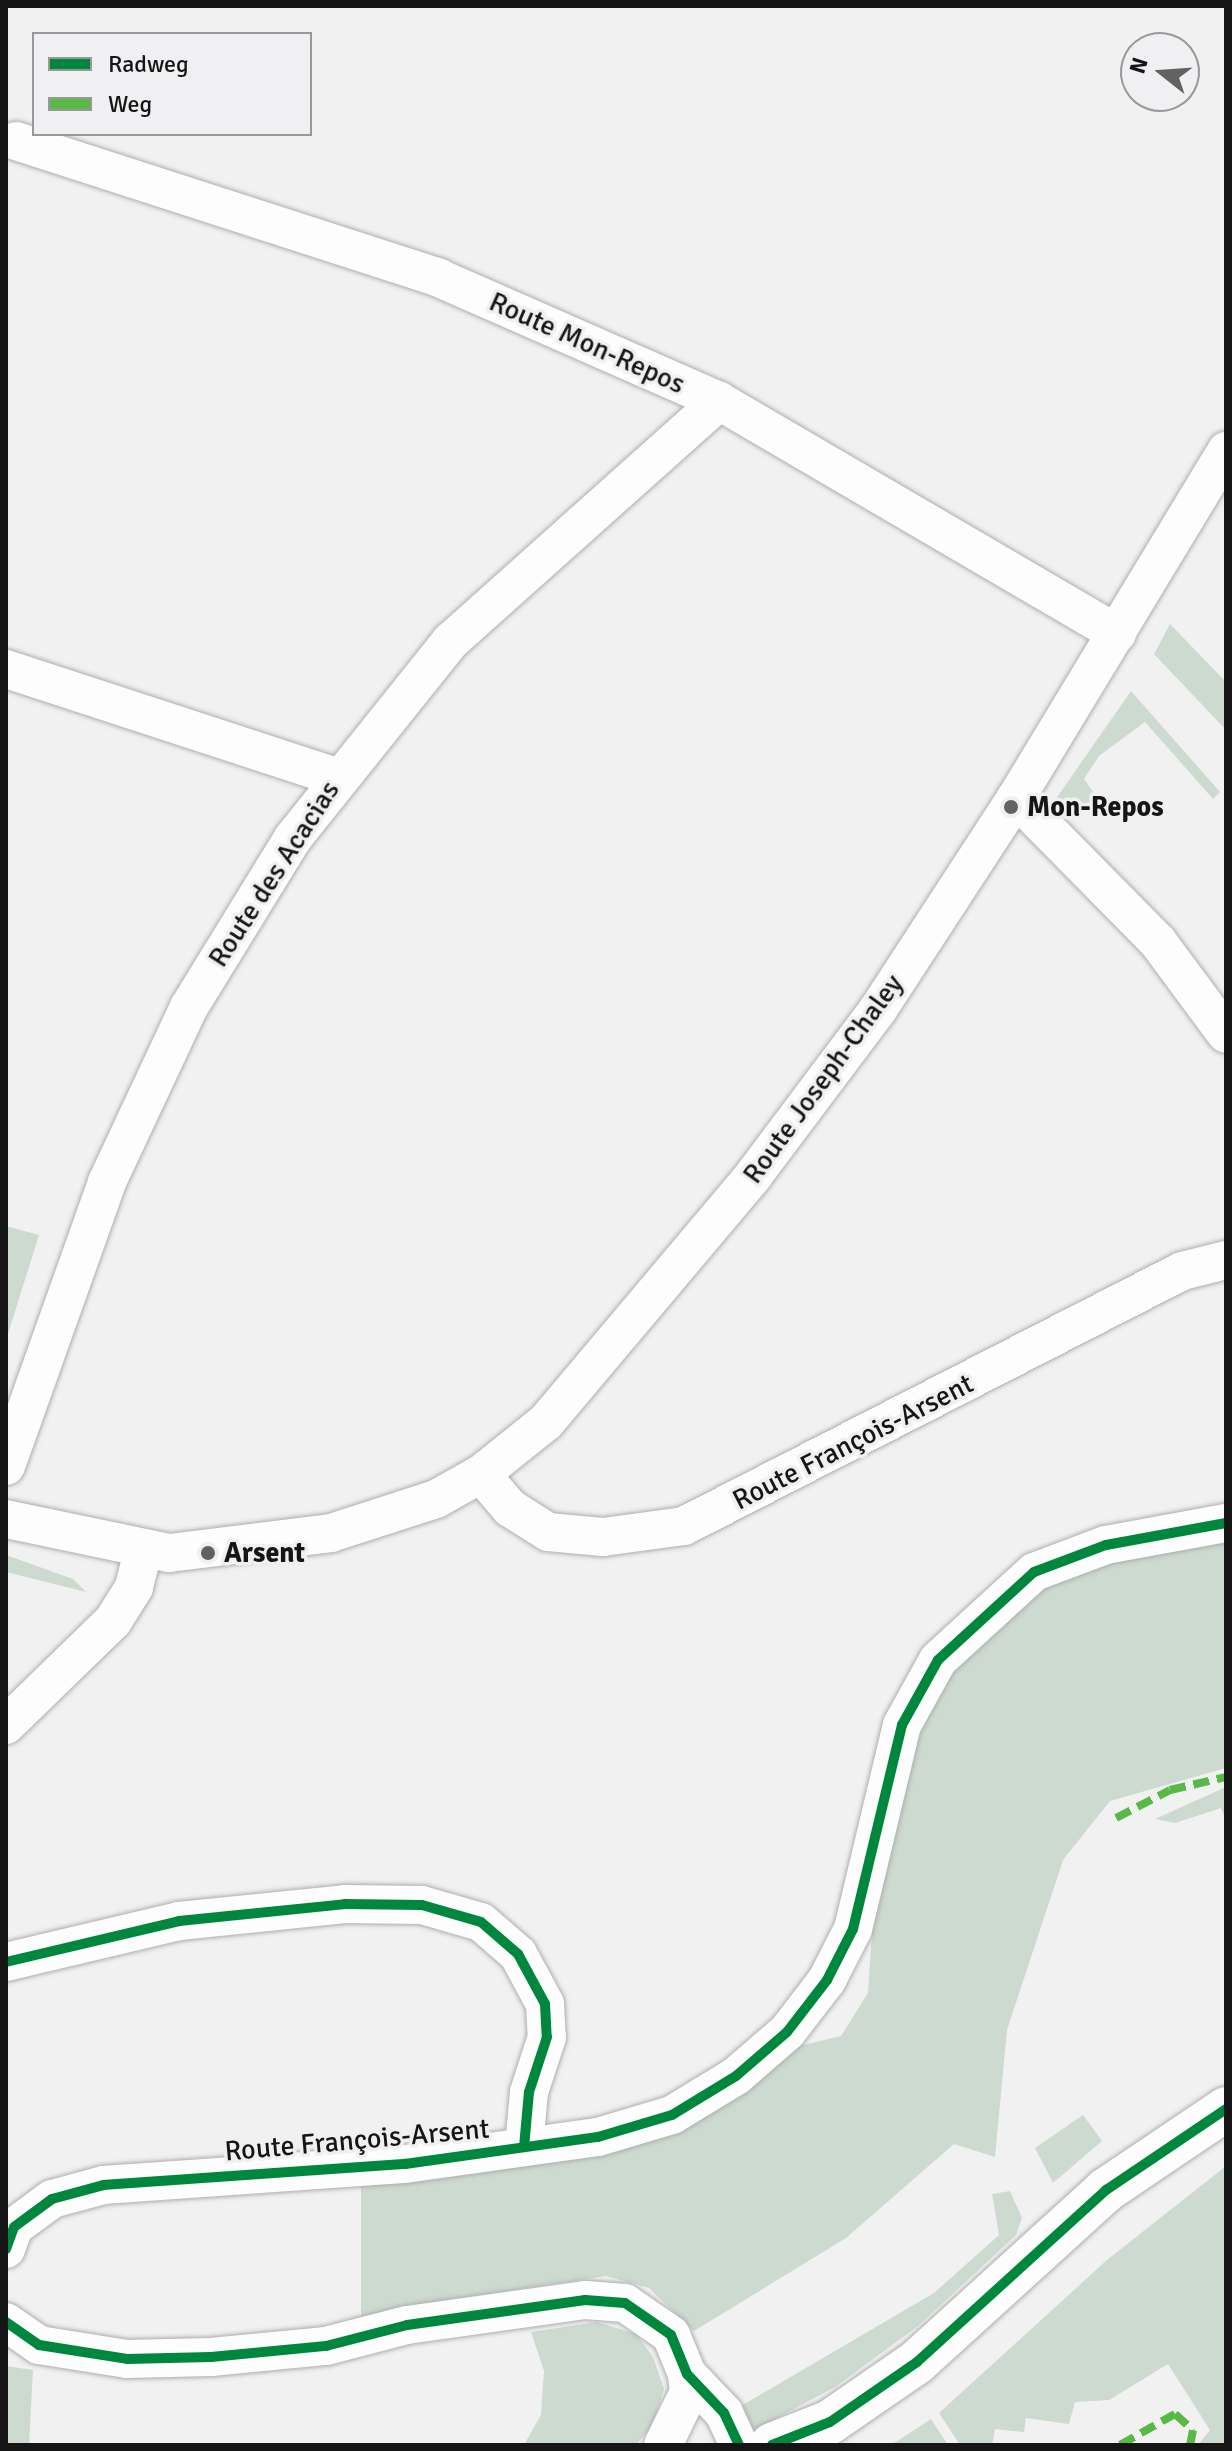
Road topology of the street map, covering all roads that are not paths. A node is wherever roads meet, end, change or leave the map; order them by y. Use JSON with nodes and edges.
{"nodes":[{"id":1,"x":16,"y":141,"type":"dead end"},
{"id":2,"x":719,"y":401,"type":"junction"},
{"id":3,"x":1226,"y":451,"type":"edge"},
{"id":4,"x":1117,"y":634,"type":"junction"},
{"id":5,"x":6,"y":669,"type":"edge"},
{"id":6,"x":337,"y":777,"type":"junction"},
{"id":7,"x":1016,"y":798,"type":"junction"},
{"id":8,"x":1226,"y":1034,"type":"edge"},
{"id":9,"x":1226,"y":1260,"type":"edge"},
{"id":10,"x":6,"y":1466,"type":"edge"},
{"id":11,"x":481,"y":1474,"type":"junction"},
{"id":12,"x":6,"y":1519,"type":"edge"},
{"id":13,"x":1226,"y":1523,"type":"edge"},
{"id":14,"x":143,"y":1550,"type":"junction"},
{"id":15,"x":6,"y":1725,"type":"edge"},
{"id":16,"x":6,"y":1962,"type":"edge"},
{"id":17,"x":1226,"y":2109,"type":"edge"},
{"id":18,"x":524,"y":2147,"type":"junction"},
{"id":19,"x":6,"y":2249,"type":"edge"},
{"id":20,"x":6,"y":2322,"type":"edge"},
{"id":21,"x":687,"y":2374,"type":"junction"},
{"id":22,"x":663,"y":2445,"type":"edge"},
{"id":23,"x":739,"y":2445,"type":"edge"},
{"id":24,"x":772,"y":2445,"type":"edge"}],
"edges":[{"from":1,"to":2,"type":"street","name":"Route Mon-Repos"},
{"from":2,"to":4,"type":"street","name":"Route Mon-Repos"},
{"from":2,"to":6,"type":"street","name":"Route des Acacias"},
{"from":3,"to":4,"type":"street","name":"Route Joseph-Chaley"},
{"from":4,"to":7,"type":"street","name":"Route Joseph-Chaley"},
{"from":5,"to":6,"type":"street"},
{"from":6,"to":10,"type":"street","name":"Route des Acacias"},
{"from":7,"to":8,"type":"street"},
{"from":7,"to":11,"type":"street","name":"Route Joseph-Chaley"},
{"from":9,"to":11,"type":"street","name":"Route François-Arsent"},
{"from":11,"to":14,"type":"street","name":"Route Joseph-Chaley"},
{"from":12,"to":14,"type":"street","name":"Route Joseph-Chaley"},
{"from":13,"to":18,"type":"street","name":"Route François-Arsent"},
{"from":14,"to":15,"type":"street"},
{"from":16,"to":18,"type":"street"},
{"from":17,"to":24,"type":"main road"},
{"from":18,"to":19,"type":"street","name":"Route François-Arsent"},
{"from":20,"to":21,"type":"street"},
{"from":21,"to":22,"type":"street"},
{"from":21,"to":23,"type":"street"}]}
